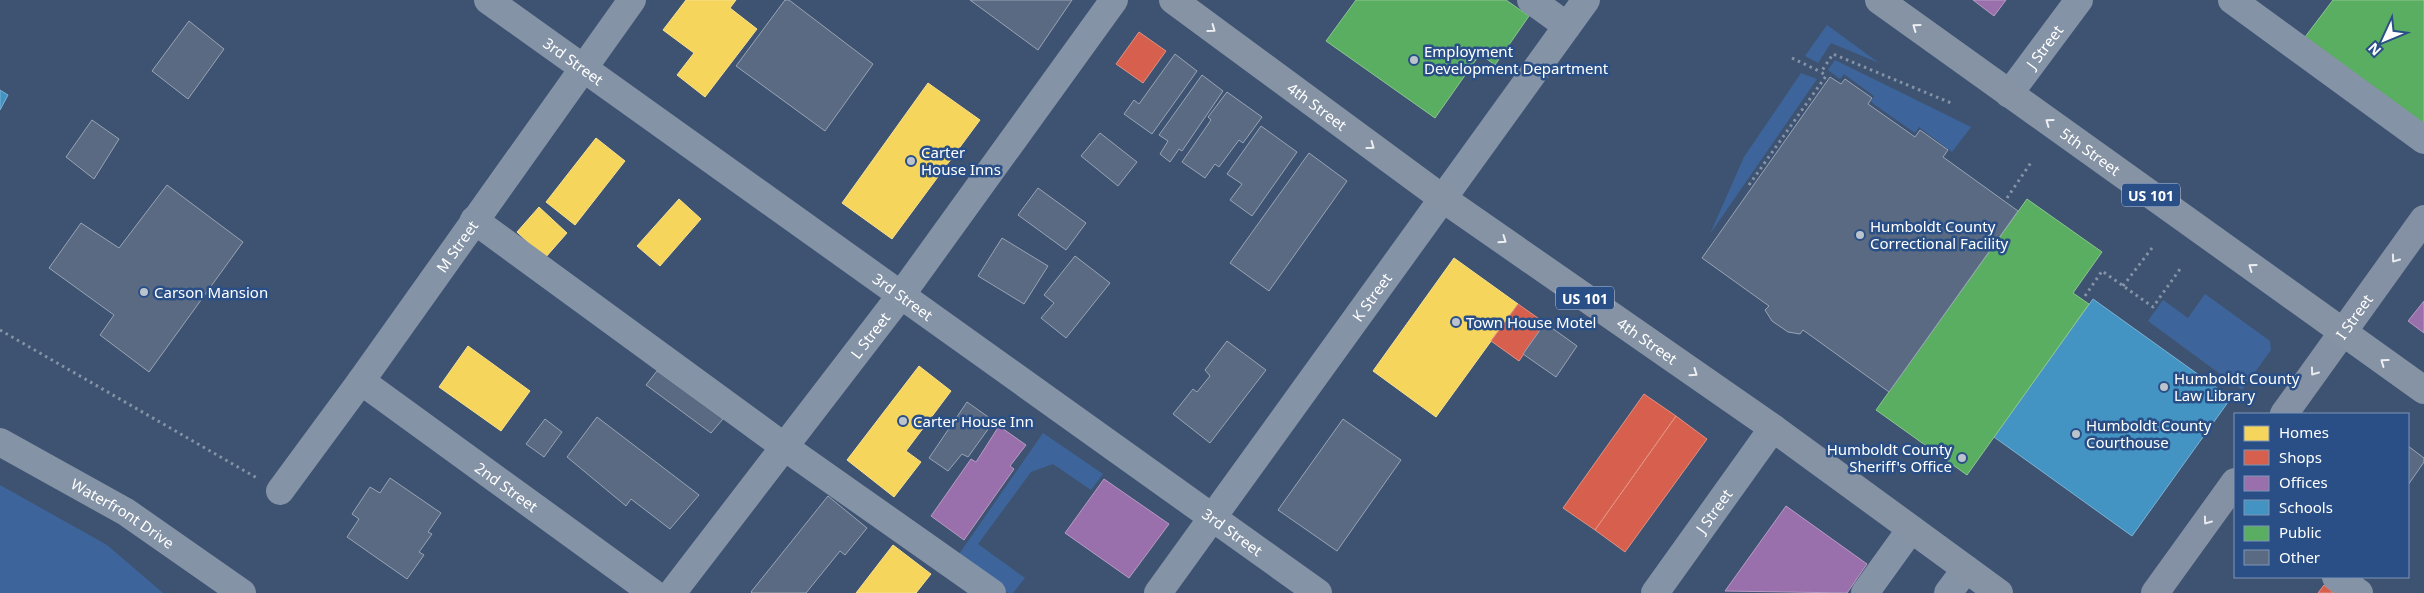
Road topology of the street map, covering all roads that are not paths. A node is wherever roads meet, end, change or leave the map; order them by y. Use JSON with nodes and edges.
{"nodes":[{"id":1,"x":488,"y":0,"type":"edge"},
{"id":2,"x":632,"y":0,"type":"edge"},
{"id":3,"x":1114,"y":0,"type":"edge"},
{"id":4,"x":1173,"y":0,"type":"edge"},
{"id":5,"x":1532,"y":0,"type":"edge"},
{"id":6,"x":1586,"y":0,"type":"edge"},
{"id":7,"x":1879,"y":0,"type":"edge"},
{"id":8,"x":2079,"y":0,"type":"edge"},
{"id":9,"x":2232,"y":0,"type":"edge"},
{"id":10,"x":1567,"y":26,"type":"junction"},
{"id":11,"x":584,"y":68,"type":"junction"},
{"id":12,"x":2009,"y":94,"type":"junction"},
{"id":13,"x":2424,"y":140,"type":"edge"},
{"id":14,"x":1442,"y":198,"type":"junction"},
{"id":15,"x":2424,"y":219,"type":"edge"},
{"id":16,"x":474,"y":220,"type":"junction"},
{"id":17,"x":901,"y":295,"type":"junction"},
{"id":18,"x":2342,"y":332,"type":"junction"},
{"id":19,"x":362,"y":380,"type":"junction"},
{"id":20,"x":2424,"y":390,"type":"edge"},
{"id":21,"x":2285,"y":413,"type":"edge"},
{"id":22,"x":1773,"y":428,"type":"junction"},
{"id":23,"x":0,"y":442,"type":"edge"},
{"id":24,"x":786,"y":448,"type":"junction"},
{"id":25,"x":280,"y":491,"type":"road end"},
{"id":26,"x":2232,"y":494,"type":"edge"},
{"id":27,"x":1212,"y":517,"type":"junction"},
{"id":28,"x":1911,"y":529,"type":"junction"},
{"id":29,"x":1966,"y":569,"type":"junction"},
{"id":30,"x":2337,"y":578,"type":"edge"},
{"id":31,"x":242,"y":593,"type":"edge"},
{"id":32,"x":653,"y":593,"type":"edge"},
{"id":33,"x":672,"y":593,"type":"edge"},
{"id":34,"x":992,"y":593,"type":"edge"},
{"id":35,"x":1158,"y":593,"type":"edge"},
{"id":36,"x":1318,"y":593,"type":"edge"},
{"id":37,"x":1655,"y":593,"type":"edge"},
{"id":38,"x":1865,"y":593,"type":"edge"},
{"id":39,"x":1948,"y":593,"type":"edge"},
{"id":40,"x":2000,"y":593,"type":"edge"},
{"id":41,"x":2155,"y":593,"type":"edge"},
{"id":42,"x":2359,"y":593,"type":"edge"}],
"edges":[{"from":1,"to":11,"type":"street","name":"3rd Street"},
{"from":2,"to":11,"type":"street","name":"M Street"},
{"from":3,"to":17,"type":"street","name":"L Street"},
{"from":4,"to":14,"type":"highway","name":"4th Street","number":"US 101","one_way":true},
{"from":5,"to":10,"type":"street"},
{"from":6,"to":10,"type":"street","name":"K Street"},
{"from":12,"to":7,"type":"highway","name":"5th Street","number":"US 101","one_way":true},
{"from":8,"to":12,"type":"street","name":"J Street"},
{"from":9,"to":13,"type":"street"},
{"from":10,"to":14,"type":"street","name":"K Street"},
{"from":11,"to":16,"type":"street","name":"M Street"},
{"from":11,"to":17,"type":"street","name":"3rd Street"},
{"from":18,"to":12,"type":"highway","name":"5th Street","number":"US 101","one_way":true},
{"from":14,"to":22,"type":"highway","name":"4th Street","number":"US 101","one_way":true},
{"from":14,"to":27,"type":"street","name":"K Street"},
{"from":15,"to":18,"type":"main road","name":"I Street","one_way":true},
{"from":16,"to":19,"type":"street","name":"M Street"},
{"from":16,"to":24,"type":"street"},
{"from":17,"to":24,"type":"street","name":"L Street"},
{"from":17,"to":27,"type":"street","name":"3rd Street"},
{"from":20,"to":18,"type":"highway","name":"5th Street","number":"US 101","one_way":true},
{"from":18,"to":21,"type":"main road","name":"I Street","one_way":true},
{"from":19,"to":25,"type":"street","name":"M Street"},
{"from":19,"to":32,"type":"street","name":"2nd Street"},
{"from":22,"to":28,"type":"highway","name":"4th Street","number":"US 101"},
{"from":22,"to":37,"type":"street","name":"J Street"},
{"from":23,"to":31,"type":"street","name":"Waterfront Drive"},
{"from":24,"to":33,"type":"street","name":"L Street"},
{"from":24,"to":34,"type":"street"},
{"from":26,"to":41,"type":"main road","one_way":true},
{"from":27,"to":35,"type":"street","name":"K Street"},
{"from":27,"to":36,"type":"street","name":"3rd Street"},
{"from":28,"to":29,"type":"highway","name":"4th Street","number":"US 101"},
{"from":28,"to":38,"type":"street"},
{"from":29,"to":39,"type":"street"},
{"from":29,"to":40,"type":"highway","name":"4th Street","number":"US 101"},
{"from":30,"to":42,"type":"street"}]}
